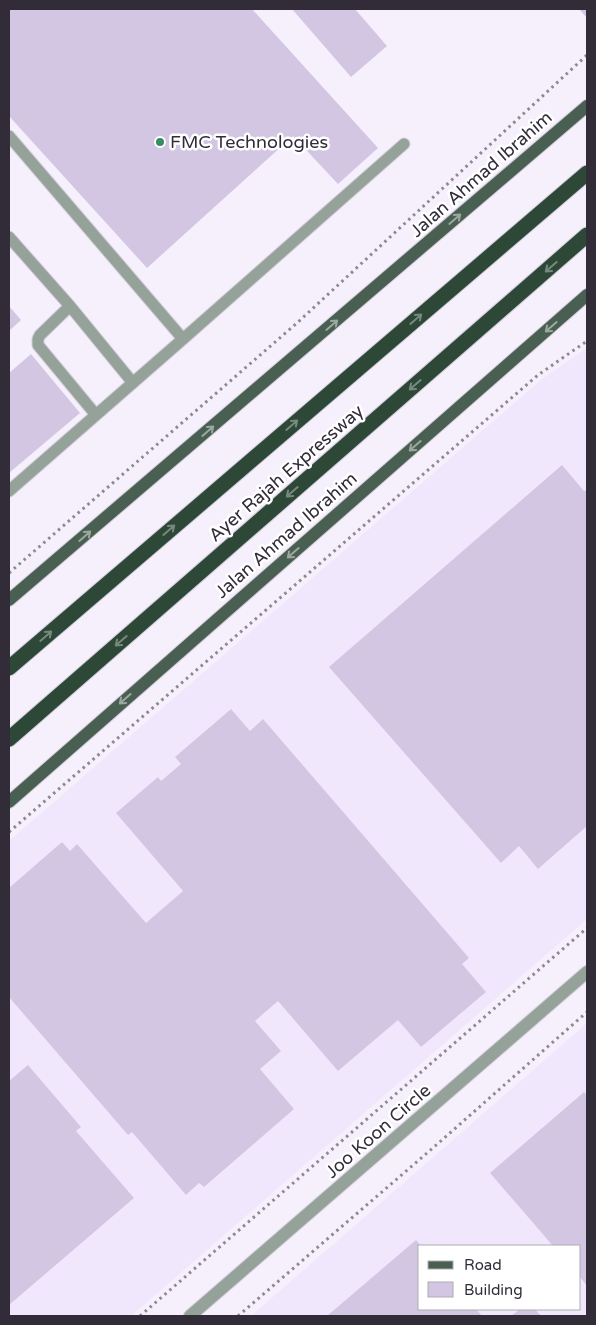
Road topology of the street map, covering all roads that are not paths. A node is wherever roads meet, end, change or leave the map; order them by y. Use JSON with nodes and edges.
{"nodes":[{"id":1,"x":587,"y":106,"type":"edge"},
{"id":2,"x":9,"y":136,"type":"edge"},
{"id":3,"x":404,"y":144,"type":"dead end"},
{"id":4,"x":587,"y":173,"type":"edge"},
{"id":5,"x":587,"y":235,"type":"edge"},
{"id":6,"x":9,"y":236,"type":"edge"},
{"id":7,"x":587,"y":295,"type":"edge"},
{"id":8,"x":70,"y":306,"type":"junction"},
{"id":9,"x":183,"y":340,"type":"junction"},
{"id":10,"x":133,"y":383,"type":"junction"},
{"id":11,"x":96,"y":415,"type":"junction"},
{"id":12,"x":9,"y":491,"type":"edge"},
{"id":13,"x":9,"y":600,"type":"edge"},
{"id":14,"x":9,"y":668,"type":"edge"},
{"id":15,"x":9,"y":739,"type":"edge"},
{"id":16,"x":9,"y":802,"type":"edge"},
{"id":17,"x":587,"y":972,"type":"edge"},
{"id":18,"x":190,"y":1316,"type":"edge"}],
"edges":[{"from":13,"to":1,"type":"main road","name":"Jalan Ahmad Ibrahim","one_way":true},
{"from":2,"to":9,"type":"lane"},
{"from":3,"to":9,"type":"lane"},
{"from":14,"to":4,"type":"highway","name":"Ayer Rajah Expressway","one_way":true},
{"from":5,"to":15,"type":"highway","name":"Ayer Rajah Expressway","one_way":true},
{"from":6,"to":8,"type":"lane"},
{"from":7,"to":16,"type":"main road","name":"Jalan Ahmad Ibrahim","one_way":true},
{"from":8,"to":10,"type":"lane"},
{"from":8,"to":11,"type":"lane"},
{"from":9,"to":10,"type":"lane"},
{"from":10,"to":11,"type":"lane"},
{"from":11,"to":12,"type":"lane"},
{"from":17,"to":18,"type":"street","name":"Joo Koon Circle"}]}
